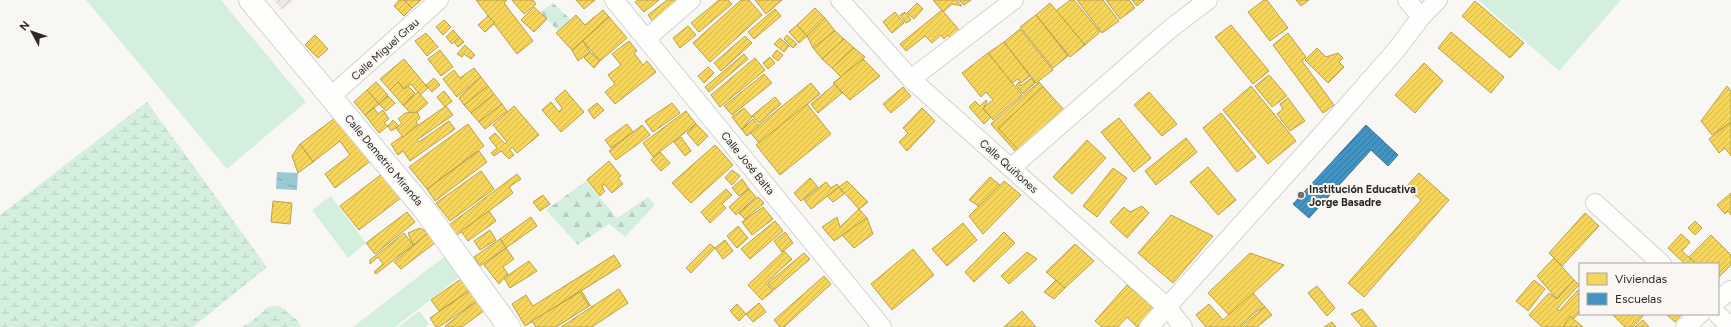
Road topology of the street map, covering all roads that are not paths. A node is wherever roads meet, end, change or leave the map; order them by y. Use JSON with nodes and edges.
{"nodes":[{"id":1,"x":250,"y":0,"type":"edge"},
{"id":2,"x":439,"y":0,"type":"edge"},
{"id":3,"x":614,"y":0,"type":"edge"},
{"id":4,"x":691,"y":0,"type":"edge"},
{"id":5,"x":840,"y":0,"type":"edge"},
{"id":6,"x":1014,"y":0,"type":"edge"},
{"id":7,"x":1208,"y":0,"type":"edge"},
{"id":8,"x":1407,"y":0,"type":"edge"},
{"id":9,"x":1438,"y":0,"type":"edge"},
{"id":10,"x":1421,"y":17,"type":"junction"},
{"id":11,"x":646,"y":39,"type":"junction"},
{"id":12,"x":911,"y":79,"type":"junction"},
{"id":13,"x":330,"y":97,"type":"junction"},
{"id":14,"x":1011,"y":168,"type":"junction"},
{"id":15,"x":1595,"y":203,"type":"dead end"},
{"id":16,"x":1661,"y":263,"type":"edge"},
{"id":17,"x":1731,"y":290,"type":"edge"},
{"id":18,"x":1719,"y":299,"type":"edge"},
{"id":19,"x":1167,"y":307,"type":"junction"},
{"id":20,"x":1699,"y":315,"type":"edge"},
{"id":21,"x":1718,"y":315,"type":"edge"},
{"id":22,"x":509,"y":327,"type":"edge"},
{"id":23,"x":882,"y":327,"type":"edge"},
{"id":24,"x":1149,"y":327,"type":"edge"},
{"id":25,"x":1183,"y":327,"type":"edge"},
{"id":26,"x":1685,"y":327,"type":"edge"},
{"id":27,"x":1731,"y":327,"type":"edge"}],
"edges":[{"from":1,"to":13,"type":"main road","name":"Calle Demetrio Miranda"},
{"from":2,"to":13,"type":"street","name":"Calle Miguel Grau"},
{"from":3,"to":11,"type":"street","name":"Calle José Balta"},
{"from":4,"to":11,"type":"street"},
{"from":5,"to":12,"type":"street","name":"Calle Quiñones"},
{"from":6,"to":12,"type":"street"},
{"from":7,"to":14,"type":"street"},
{"from":8,"to":10,"type":"street"},
{"from":9,"to":10,"type":"street"},
{"from":10,"to":19,"type":"street"},
{"from":11,"to":23,"type":"street","name":"Calle José Balta"},
{"from":12,"to":14,"type":"street","name":"Calle Quiñones"},
{"from":13,"to":22,"type":"main road","name":"Calle Demetrio Miranda"},
{"from":14,"to":19,"type":"street","name":"Calle Quiñones"},
{"from":15,"to":16,"type":"street"},
{"from":17,"to":18,"type":"street"},
{"from":19,"to":24,"type":"street"},
{"from":19,"to":25,"type":"street","name":"Calle Quiñones"},
{"from":20,"to":26,"type":"street"},
{"from":21,"to":27,"type":"street"}]}
